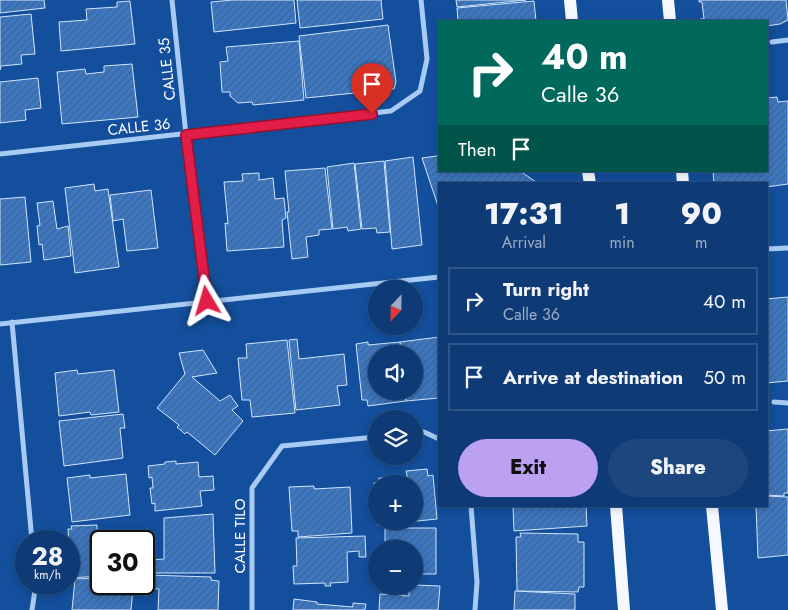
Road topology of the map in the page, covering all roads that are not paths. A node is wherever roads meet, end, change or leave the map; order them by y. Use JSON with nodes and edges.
{"nodes":[{"id":1,"x":172,"y":0,"type":"edge"},
{"id":2,"x":420,"y":0,"type":"edge"},
{"id":3,"x":570,"y":0,"type":"edge"},
{"id":4,"x":668,"y":0,"type":"edge"},
{"id":5,"x":572,"y":20,"type":"edge"},
{"id":6,"x":670,"y":20,"type":"edge"},
{"id":7,"x":788,"y":40,"type":"edge"},
{"id":8,"x":772,"y":42,"type":"dead end"},
{"id":9,"x":186,"y":135,"type":"junction"},
{"id":10,"x":0,"y":154,"type":"edge"},
{"id":11,"x":788,"y":248,"type":"edge"},
{"id":12,"x":768,"y":249,"type":"edge"},
{"id":13,"x":438,"y":277,"type":"edge"},
{"id":14,"x":207,"y":301,"type":"junction"},
{"id":15,"x":12,"y":322,"type":"junction"},
{"id":16,"x":0,"y":324,"type":"edge"},
{"id":17,"x":774,"y":402,"type":"dead end"},
{"id":18,"x":788,"y":403,"type":"edge"},
{"id":19,"x":423,"y":432,"type":"edge"},
{"id":20,"x":368,"y":438,"type":"edge"},
{"id":21,"x":438,"y":439,"type":"edge"},
{"id":22,"x":471,"y":507,"type":"edge"},
{"id":23,"x":616,"y":507,"type":"edge"},
{"id":24,"x":712,"y":507,"type":"edge"},
{"id":25,"x":31,"y":530,"type":"edge"},
{"id":26,"x":34,"y":595,"type":"edge"},
{"id":27,"x":32,"y":610,"type":"edge"},
{"id":28,"x":252,"y":610,"type":"edge"},
{"id":29,"x":475,"y":610,"type":"edge"},
{"id":30,"x":624,"y":610,"type":"edge"},
{"id":31,"x":722,"y":610,"type":"edge"}],
"edges":[{"from":1,"to":9,"type":"street","name":"CALLE 35"},
{"from":2,"to":9,"type":"street","name":"CALLE 36"},
{"from":3,"to":5,"type":"main road"},
{"from":4,"to":6,"type":"main road"},
{"from":7,"to":8,"type":"street"},
{"from":9,"to":10,"type":"street","name":"CALLE 36"},
{"from":9,"to":14,"type":"street","name":"CALLE 35"},
{"from":11,"to":12,"type":"street"},
{"from":13,"to":14,"type":"street"},
{"from":14,"to":15,"type":"street"},
{"from":15,"to":16,"type":"street"},
{"from":15,"to":25,"type":"street"},
{"from":17,"to":18,"type":"street"},
{"from":19,"to":21,"type":"street"},
{"from":20,"to":28,"type":"street","name":"CALLE TILO"},
{"from":22,"to":29,"type":"street"},
{"from":23,"to":30,"type":"main road"},
{"from":24,"to":31,"type":"main road"},
{"from":26,"to":27,"type":"street"}]}
